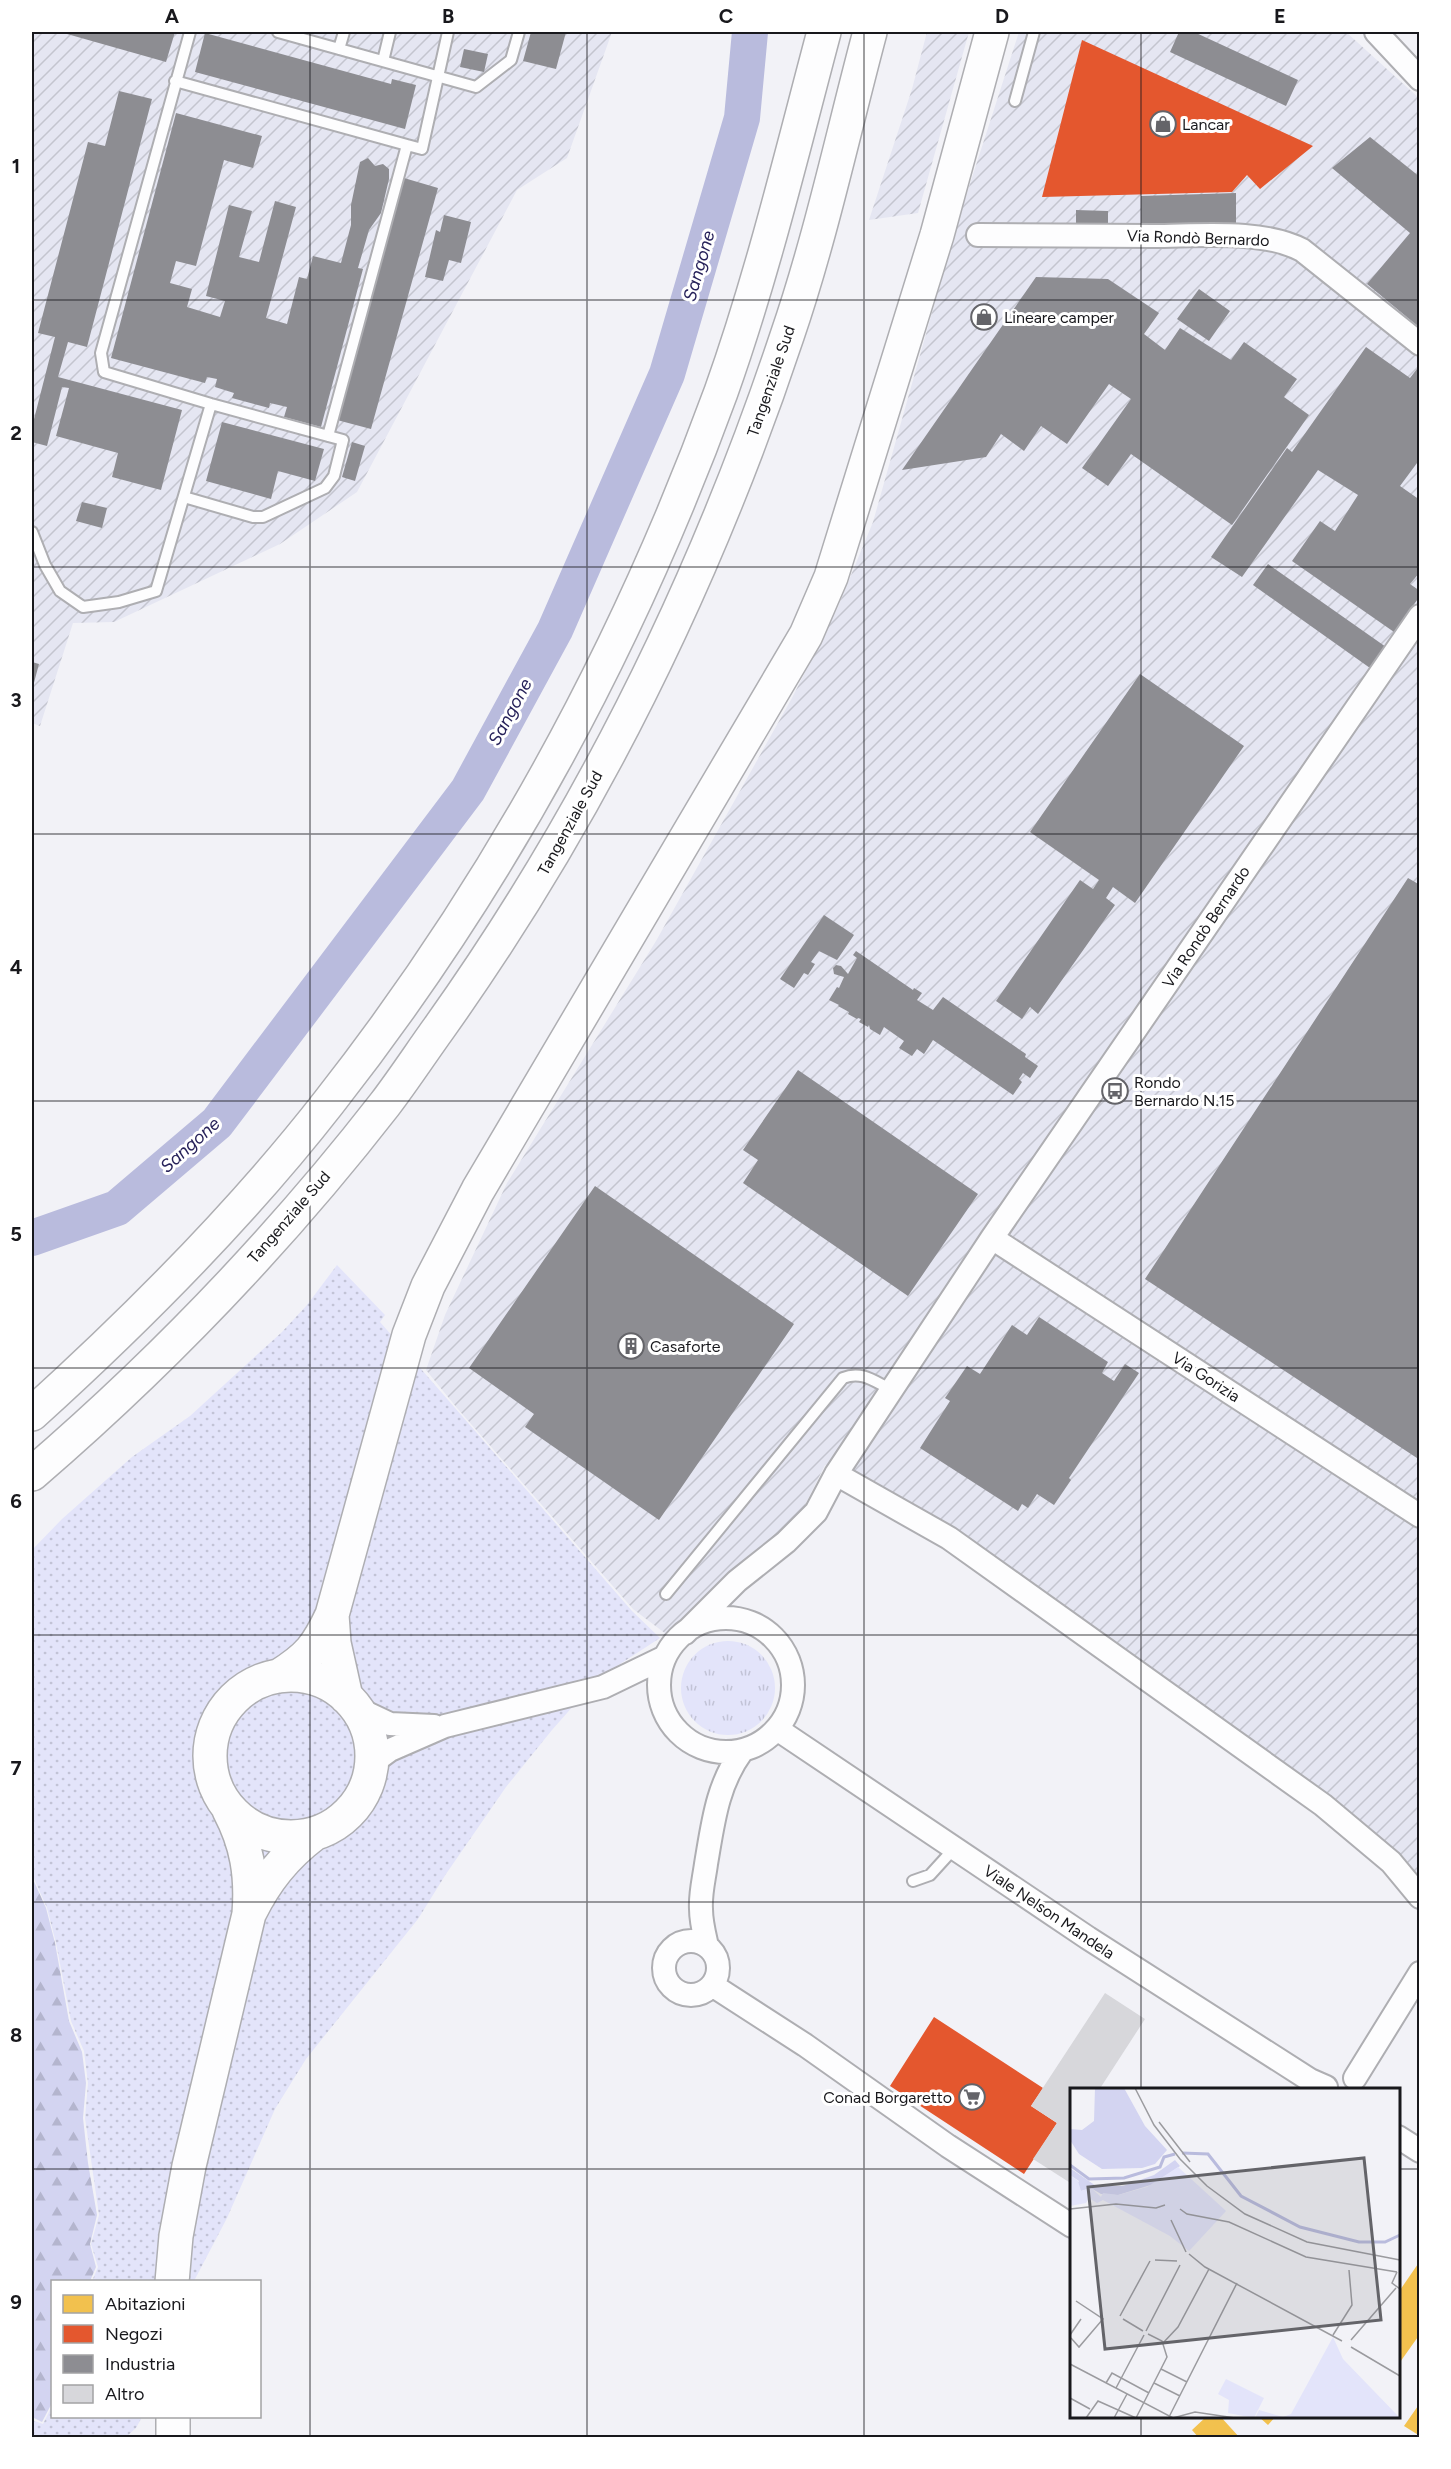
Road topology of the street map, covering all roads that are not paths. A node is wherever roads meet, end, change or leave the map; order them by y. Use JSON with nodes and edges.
{"nodes":[{"id":1,"x":190,"y":32,"type":"edge"},
{"id":2,"x":278,"y":32,"type":"edge"},
{"id":3,"x":344,"y":32,"type":"edge"},
{"id":4,"x":390,"y":32,"type":"edge"},
{"id":5,"x":448,"y":32,"type":"edge"},
{"id":6,"x":519,"y":32,"type":"edge"},
{"id":7,"x":824,"y":32,"type":"edge"},
{"id":8,"x":870,"y":32,"type":"edge"},
{"id":9,"x":992,"y":32,"type":"edge"},
{"id":10,"x":1035,"y":32,"type":"edge"},
{"id":11,"x":1376,"y":32,"type":"edge"},
{"id":12,"x":339,"y":49,"type":"junction"},
{"id":13,"x":383,"y":61,"type":"junction"},
{"id":14,"x":437,"y":77,"type":"junction"},
{"id":15,"x":1419,"y":79,"type":"edge"},
{"id":16,"x":175,"y":81,"type":"junction"},
{"id":17,"x":1015,"y":101,"type":"dead end"},
{"id":18,"x":407,"y":145,"type":"junction"},
{"id":19,"x":978,"y":235,"type":"dead end"},
{"id":20,"x":1419,"y":344,"type":"edge"},
{"id":21,"x":211,"y":404,"type":"junction"},
{"id":22,"x":328,"y":436,"type":"junction"},
{"id":23,"x":184,"y":497,"type":"junction"},
{"id":24,"x":32,"y":532,"type":"edge"},
{"id":25,"x":1419,"y":616,"type":"edge"},
{"id":26,"x":992,"y":1238,"type":"junction"},
{"id":27,"x":891,"y":1390,"type":"junction"},
{"id":28,"x":32,"y":1414,"type":"edge"},
{"id":29,"x":32,"y":1474,"type":"edge"},
{"id":30,"x":836,"y":1474,"type":"junction"},
{"id":31,"x":1419,"y":1516,"type":"edge"},
{"id":32,"x":666,"y":1594,"type":"dead end"},
{"id":33,"x":332,"y":1615,"type":"junction"},
{"id":34,"x":685,"y":1633,"type":"junction"},
{"id":35,"x":665,"y":1658,"type":"junction"},
{"id":36,"x":279,"y":1676,"type":"junction"},
{"id":37,"x":351,"y":1703,"type":"junction"},
{"id":38,"x":445,"y":1726,"type":"junction"},
{"id":39,"x":777,"y":1729,"type":"junction"},
{"id":40,"x":742,"y":1751,"type":"junction"},
{"id":41,"x":371,"y":1764,"type":"junction"},
{"id":42,"x":226,"y":1806,"type":"junction"},
{"id":43,"x":314,"y":1834,"type":"junction"},
{"id":44,"x":961,"y":1853,"type":"junction"},
{"id":45,"x":913,"y":1881,"type":"dead end"},
{"id":46,"x":1419,"y":1897,"type":"edge"},
{"id":47,"x":249,"y":1914,"type":"junction"},
{"id":48,"x":707,"y":1946,"type":"junction"},
{"id":49,"x":1419,"y":1974,"type":"edge"},
{"id":50,"x":712,"y":1985,"type":"junction"},
{"id":51,"x":1360,"y":2084,"type":"edge"},
{"id":52,"x":1326,"y":2088,"type":"edge"},
{"id":53,"x":1400,"y":2138,"type":"edge"},
{"id":54,"x":1419,"y":2151,"type":"edge"},
{"id":55,"x":1070,"y":2225,"type":"edge"},
{"id":56,"x":172,"y":2280,"type":"edge"},
{"id":57,"x":173,"y":2418,"type":"edge"},
{"id":58,"x":173,"y":2438,"type":"edge"}],
"edges":[{"from":1,"to":16,"type":"lane"},
{"from":2,"to":12,"type":"lane"},
{"from":3,"to":12,"type":"lane"},
{"from":4,"to":13,"type":"lane"},
{"from":5,"to":14,"type":"lane"},
{"from":6,"to":14,"type":"lane"},
{"from":7,"to":28,"type":"main road"},
{"from":8,"to":29,"type":"main road","name":"Tangenziale Sud"},
{"from":9,"to":33,"type":"main road"},
{"from":10,"to":17,"type":"lane"},
{"from":11,"to":15,"type":"street"},
{"from":12,"to":13,"type":"lane"},
{"from":13,"to":14,"type":"lane"},
{"from":14,"to":18,"type":"lane"},
{"from":16,"to":18,"type":"lane"},
{"from":16,"to":21,"type":"lane"},
{"from":18,"to":22,"type":"lane"},
{"from":19,"to":20,"type":"street","name":"Via Rondò Bernardo"},
{"from":21,"to":22,"type":"lane"},
{"from":21,"to":23,"type":"lane"},
{"from":22,"to":23,"type":"lane"},
{"from":23,"to":24,"type":"lane"},
{"from":25,"to":26,"type":"street","name":"Via Rondò Bernardo"},
{"from":26,"to":27,"type":"street","name":"Via Rondò Bernardo"},
{"from":26,"to":31,"type":"street","name":"Via Gorizia"},
{"from":27,"to":30,"type":"street","name":"Via Rondò Bernardo"},
{"from":27,"to":32,"type":"lane"},
{"from":30,"to":34,"type":"street","name":"Via Rondò Bernardo"},
{"from":30,"to":46,"type":"street"},
{"from":33,"to":36,"type":"main road"},
{"from":33,"to":37,"type":"main road"},
{"from":34,"to":35,"type":"street"},
{"from":34,"to":39,"type":"street"},
{"from":35,"to":38,"type":"street"},
{"from":35,"to":40,"type":"street"},
{"from":36,"to":37,"type":"main road"},
{"from":36,"to":42,"type":"main road"},
{"from":37,"to":38,"type":"street"},
{"from":37,"to":41,"type":"main road"},
{"from":38,"to":41,"type":"street"},
{"from":39,"to":40,"type":"street"},
{"from":39,"to":44,"type":"street","name":"Viale Nelson Mandela"},
{"from":40,"to":48,"type":"street"},
{"from":41,"to":43,"type":"main road"},
{"from":42,"to":43,"type":"main road"},
{"from":42,"to":47,"type":"main road"},
{"from":43,"to":47,"type":"main road"},
{"from":44,"to":45,"type":"lane"},
{"from":44,"to":52,"type":"street","name":"Viale Nelson Mandela"},
{"from":47,"to":56,"type":"main road"},
{"from":48,"to":50,"type":"street"},
{"from":48,"to":50,"type":"street"},
{"from":49,"to":51,"type":"street"},
{"from":50,"to":55,"type":"street"},
{"from":51,"to":52,"type":"street"},
{"from":53,"to":54,"type":"street"},
{"from":57,"to":58,"type":"main road"}]}
